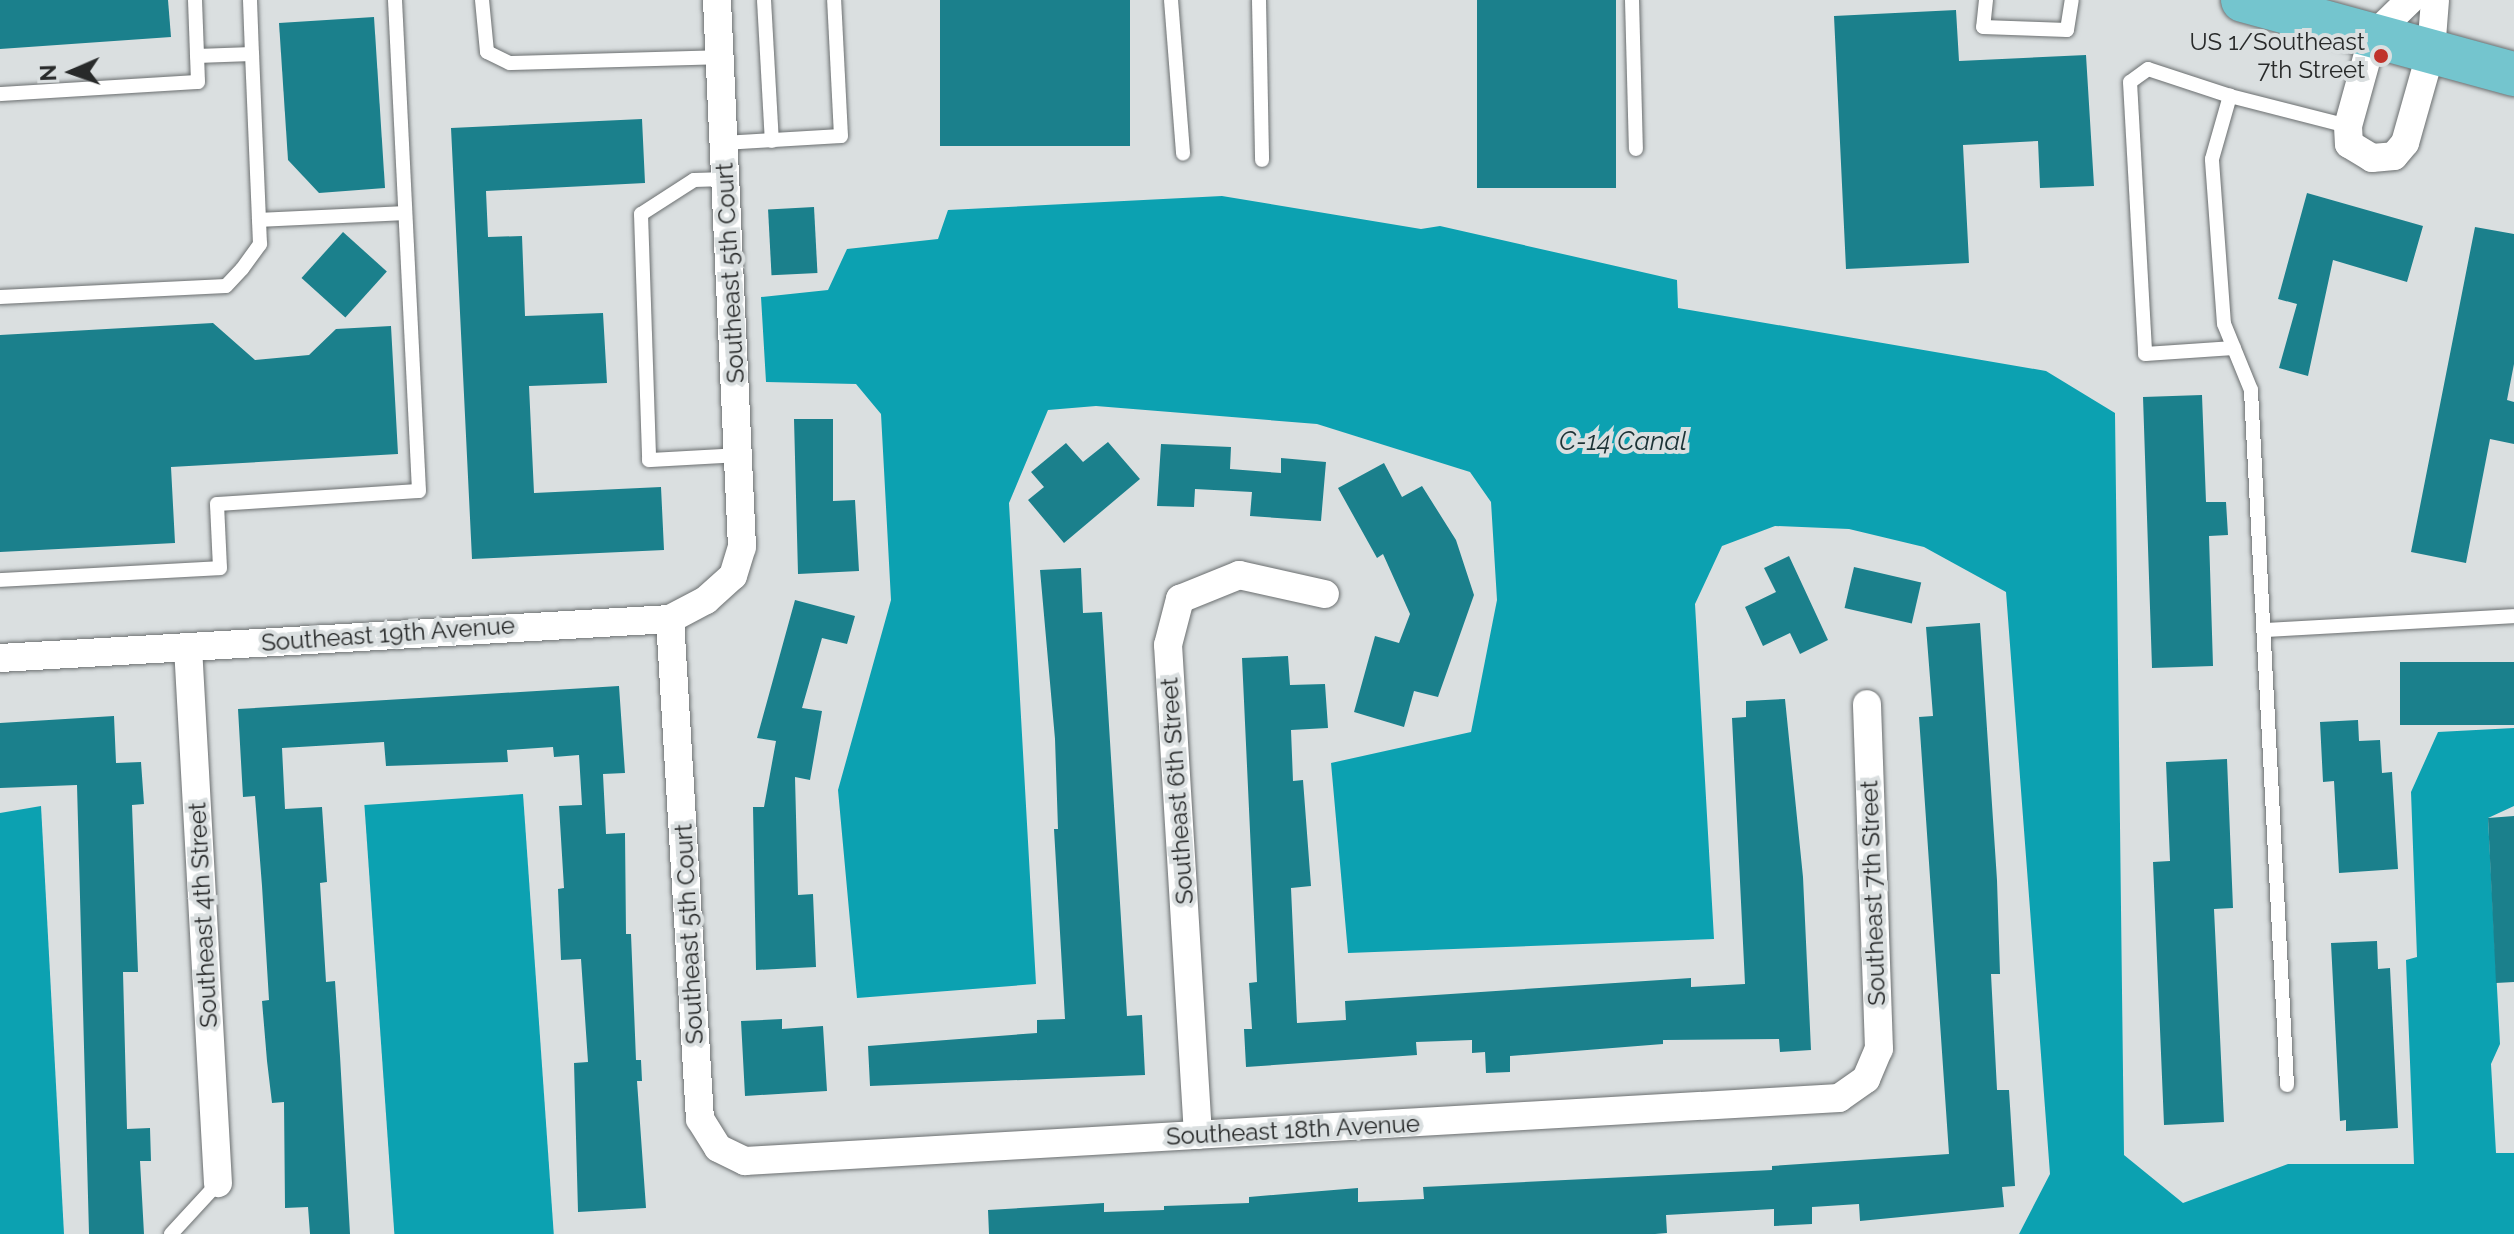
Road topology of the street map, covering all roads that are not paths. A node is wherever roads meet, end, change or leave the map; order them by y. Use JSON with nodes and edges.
{"nodes":[{"id":1,"x":195,"y":0,"type":"edge"},
{"id":2,"x":250,"y":0,"type":"edge"},
{"id":3,"x":395,"y":0,"type":"edge"},
{"id":4,"x":482,"y":0,"type":"edge"},
{"id":5,"x":717,"y":0,"type":"edge"},
{"id":6,"x":764,"y":0,"type":"edge"},
{"id":7,"x":834,"y":0,"type":"edge"},
{"id":8,"x":1171,"y":0,"type":"edge"},
{"id":9,"x":1259,"y":0,"type":"edge"},
{"id":10,"x":1632,"y":0,"type":"edge"},
{"id":11,"x":1986,"y":0,"type":"edge"},
{"id":12,"x":2072,"y":0,"type":"edge"},
{"id":13,"x":2243,"y":0,"type":"edge"},
{"id":14,"x":2410,"y":0,"type":"edge"},
{"id":15,"x":2435,"y":0,"type":"edge"},
{"id":16,"x":2373,"y":36,"type":"junction"},
{"id":17,"x":2431,"y":51,"type":"junction"},
{"id":18,"x":252,"y":54,"type":"junction"},
{"id":19,"x":197,"y":56,"type":"junction"},
{"id":20,"x":720,"y":57,"type":"junction"},
{"id":21,"x":2514,"y":74,"type":"edge"},
{"id":22,"x":0,"y":94,"type":"edge"},
{"id":23,"x":2230,"y":96,"type":"junction"},
{"id":24,"x":2348,"y":126,"type":"junction"},
{"id":25,"x":772,"y":141,"type":"junction"},
{"id":26,"x":723,"y":143,"type":"junction"},
{"id":27,"x":1636,"y":149,"type":"dead end"},
{"id":28,"x":1183,"y":154,"type":"dead end"},
{"id":29,"x":1262,"y":160,"type":"dead end"},
{"id":30,"x":725,"y":179,"type":"junction"},
{"id":31,"x":405,"y":213,"type":"junction"},
{"id":32,"x":259,"y":220,"type":"junction"},
{"id":33,"x":0,"y":297,"type":"edge"},
{"id":34,"x":2234,"y":348,"type":"junction"},
{"id":35,"x":738,"y":455,"type":"junction"},
{"id":36,"x":742,"y":547,"type":"joint"},
{"id":37,"x":0,"y":580,"type":"edge"},
{"id":38,"x":1325,"y":594,"type":"dead end"},
{"id":39,"x":2514,"y":616,"type":"edge"},
{"id":40,"x":670,"y":619,"type":"junction"},
{"id":41,"x":2264,"y":630,"type":"junction"},
{"id":42,"x":188,"y":647,"type":"junction"},
{"id":43,"x":0,"y":658,"type":"edge"},
{"id":44,"x":1867,"y":704,"type":"dead end"},
{"id":45,"x":1866,"y":1079,"type":"joint"},
{"id":46,"x":2287,"y":1085,"type":"dead end"},
{"id":47,"x":1198,"y":1135,"type":"junction"},
{"id":48,"x":718,"y":1148,"type":"joint"},
{"id":49,"x":218,"y":1183,"type":"joint"},
{"id":50,"x":171,"y":1234,"type":"edge"}],
"edges":[{"from":1,"to":19,"type":"lane"},
{"from":2,"to":18,"type":"lane"},
{"from":3,"to":31,"type":"lane"},
{"from":4,"to":20,"type":"lane"},
{"from":5,"to":20,"type":"street","name":"Southeast 5th Court"},
{"from":6,"to":25,"type":"lane"},
{"from":7,"to":25,"type":"lane"},
{"from":8,"to":28,"type":"lane"},
{"from":9,"to":29,"type":"lane"},
{"from":10,"to":27,"type":"lane"},
{"from":11,"to":12,"type":"lane"},
{"from":13,"to":16,"type":"main road"},
{"from":14,"to":16,"type":"street"},
{"from":15,"to":17,"type":"street"},
{"from":16,"to":17,"type":"main road"},
{"from":16,"to":24,"type":"street"},
{"from":17,"to":21,"type":"main road"},
{"from":17,"to":24,"type":"street"},
{"from":18,"to":19,"type":"lane"},
{"from":18,"to":32,"type":"lane"},
{"from":19,"to":22,"type":"lane"},
{"from":20,"to":26,"type":"street","name":"Southeast 5th Court"},
{"from":23,"to":24,"type":"lane"},
{"from":23,"to":34,"type":"lane"},
{"from":23,"to":34,"type":"lane"},
{"from":25,"to":26,"type":"lane"},
{"from":26,"to":30,"type":"street","name":"Southeast 5th Court"},
{"from":30,"to":35,"type":"street","name":"Southeast 5th Court"},
{"from":30,"to":35,"type":"lane"},
{"from":31,"to":32,"type":"lane"},
{"from":31,"to":37,"type":"lane"},
{"from":32,"to":33,"type":"lane"},
{"from":34,"to":41,"type":"lane"},
{"from":35,"to":36,"type":"street","name":"Southeast 5th Court"},
{"from":36,"to":40,"type":"street","name":"Southeast 19th Avenue"},
{"from":38,"to":47,"type":"street","name":"Southeast 6th Street"},
{"from":39,"to":41,"type":"lane"},
{"from":40,"to":42,"type":"street","name":"Southeast 19th Avenue"},
{"from":40,"to":48,"type":"street","name":"Southeast 5th Court"},
{"from":41,"to":46,"type":"lane"},
{"from":42,"to":43,"type":"street","name":"Southeast 19th Avenue"},
{"from":42,"to":49,"type":"street","name":"Southeast 4th Street"},
{"from":44,"to":45,"type":"street","name":"Southeast 7th Street"},
{"from":45,"to":47,"type":"street","name":"Southeast 18th Avenue"},
{"from":47,"to":48,"type":"street","name":"Southeast 18th Avenue"},
{"from":49,"to":50,"type":"lane"}]}
